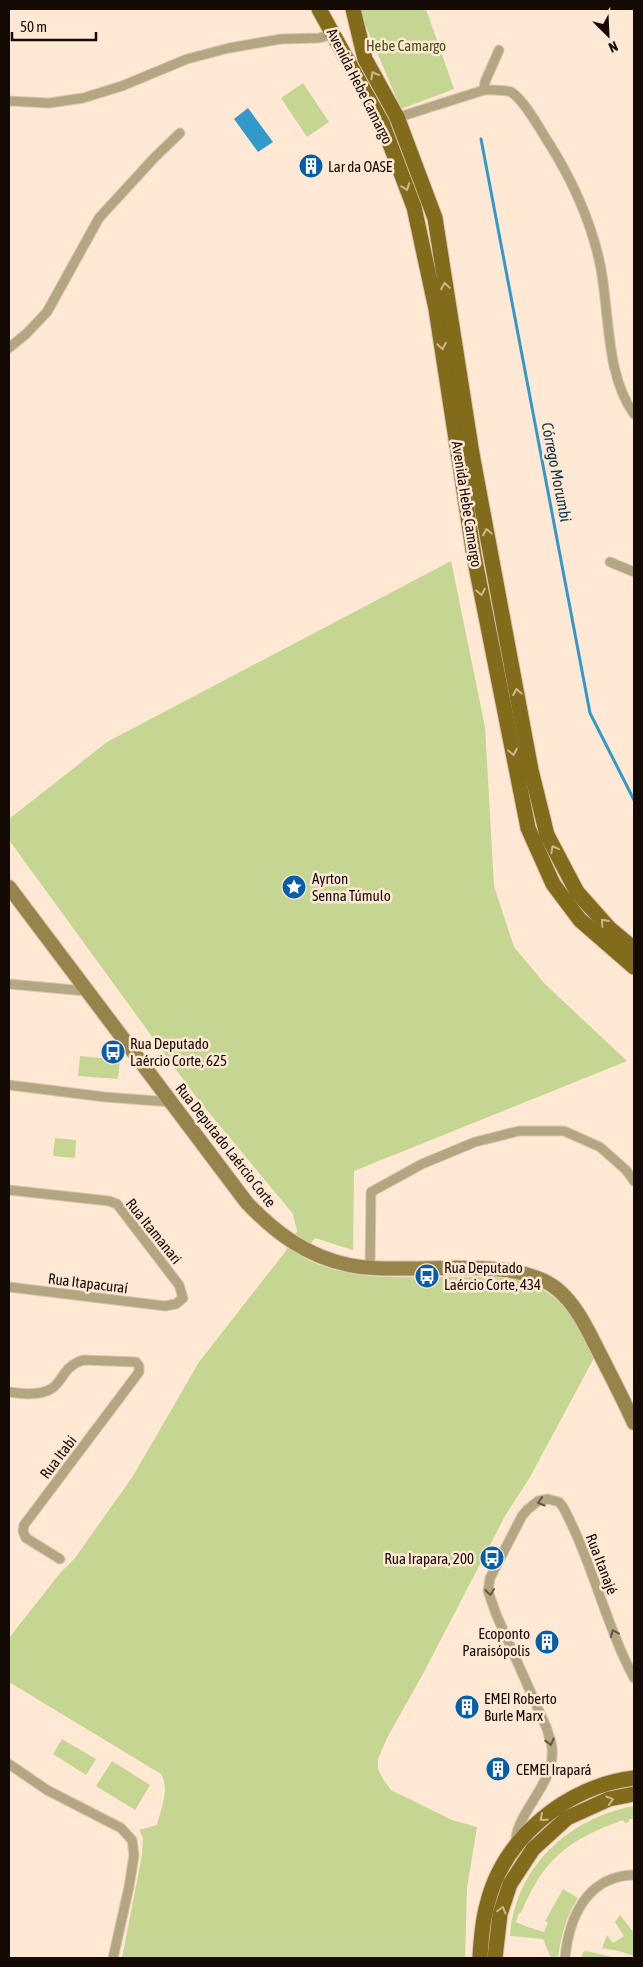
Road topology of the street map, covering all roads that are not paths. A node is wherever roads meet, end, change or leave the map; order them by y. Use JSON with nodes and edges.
{"nodes":[{"id":1,"x":353,"y":9,"type":"edge"},
{"id":2,"x":326,"y":21,"type":"edge"},
{"id":3,"x":499,"y":50,"type":"dead end"},
{"id":4,"x":484,"y":90,"type":"junction"},
{"id":5,"x":9,"y":101,"type":"edge"},
{"id":6,"x":397,"y":117,"type":"junction"},
{"id":7,"x":382,"y":124,"type":"junction"},
{"id":8,"x":180,"y":133,"type":"dead end"},
{"id":9,"x":9,"y":348,"type":"edge"},
{"id":10,"x":634,"y":414,"type":"edge"},
{"id":11,"x":610,"y":562,"type":"dead end"},
{"id":12,"x":634,"y":572,"type":"edge"},
{"id":13,"x":9,"y":887,"type":"edge"},
{"id":14,"x":634,"y":949,"type":"edge"},
{"id":15,"x":634,"y":967,"type":"edge"},
{"id":16,"x":9,"y":984,"type":"edge"},
{"id":17,"x":86,"y":991,"type":"junction"},
{"id":18,"x":10,"y":1087,"type":"edge"},
{"id":19,"x":171,"y":1102,"type":"junction"},
{"id":20,"x":634,"y":1181,"type":"edge"},
{"id":21,"x":9,"y":1190,"type":"edge"},
{"id":22,"x":370,"y":1268,"type":"junction"},
{"id":23,"x":9,"y":1288,"type":"edge"},
{"id":24,"x":165,"y":1306,"type":"joint"},
{"id":25,"x":9,"y":1392,"type":"edge"},
{"id":26,"x":634,"y":1423,"type":"edge"},
{"id":27,"x":60,"y":1559,"type":"dead end"},
{"id":28,"x":634,"y":1678,"type":"edge"},
{"id":29,"x":9,"y":1764,"type":"edge"},
{"id":30,"x":634,"y":1778,"type":"edge"},
{"id":31,"x":634,"y":1794,"type":"edge"},
{"id":32,"x":516,"y":1846,"type":"junction"},
{"id":33,"x":634,"y":1875,"type":"edge"},
{"id":34,"x":113,"y":1958,"type":"edge"},
{"id":35,"x":480,"y":1958,"type":"edge"},
{"id":36,"x":495,"y":1958,"type":"edge"},
{"id":37,"x":565,"y":1958,"type":"edge"}],
"edges":[{"from":6,"to":1,"type":"main road","name":"Avenida Hebe Camargo","one_way":true},
{"from":2,"to":5,"type":"street"},
{"from":2,"to":7,"type":"main road","name":"Avenida Hebe Camargo"},
{"from":3,"to":4,"type":"street"},
{"from":4,"to":6,"type":"street"},
{"from":4,"to":10,"type":"street"},
{"from":6,"to":7,"type":"street"},
{"from":14,"to":6,"type":"main road","name":"Avenida Hebe Camargo","one_way":true},
{"from":7,"to":15,"type":"main road","name":"Avenida Hebe Camargo","one_way":true},
{"from":8,"to":9,"type":"street"},
{"from":11,"to":12,"type":"street"},
{"from":13,"to":17,"type":"street","name":"Rua Deputado Laércio Corte"},
{"from":16,"to":17,"type":"street"},
{"from":17,"to":19,"type":"street","name":"Rua Deputado Laércio Corte"},
{"from":18,"to":19,"type":"street"},
{"from":19,"to":22,"type":"street","name":"Rua Deputado Laércio Corte"},
{"from":20,"to":22,"type":"street"},
{"from":21,"to":24,"type":"street","name":"Rua Itamanari"},
{"from":22,"to":26,"type":"street","name":"Rua Deputado Laércio Corte"},
{"from":23,"to":24,"type":"street","name":"Rua Itapacuraí"},
{"from":25,"to":27,"type":"street","name":"Rua Itabi"},
{"from":28,"to":32,"type":"street","name":"Rua Itanajé","one_way":true},
{"from":29,"to":34,"type":"street"},
{"from":30,"to":32,"type":"main road","one_way":true},
{"from":36,"to":31,"type":"main road","one_way":true},
{"from":32,"to":35,"type":"main road"},
{"from":33,"to":37,"type":"street"}]}
